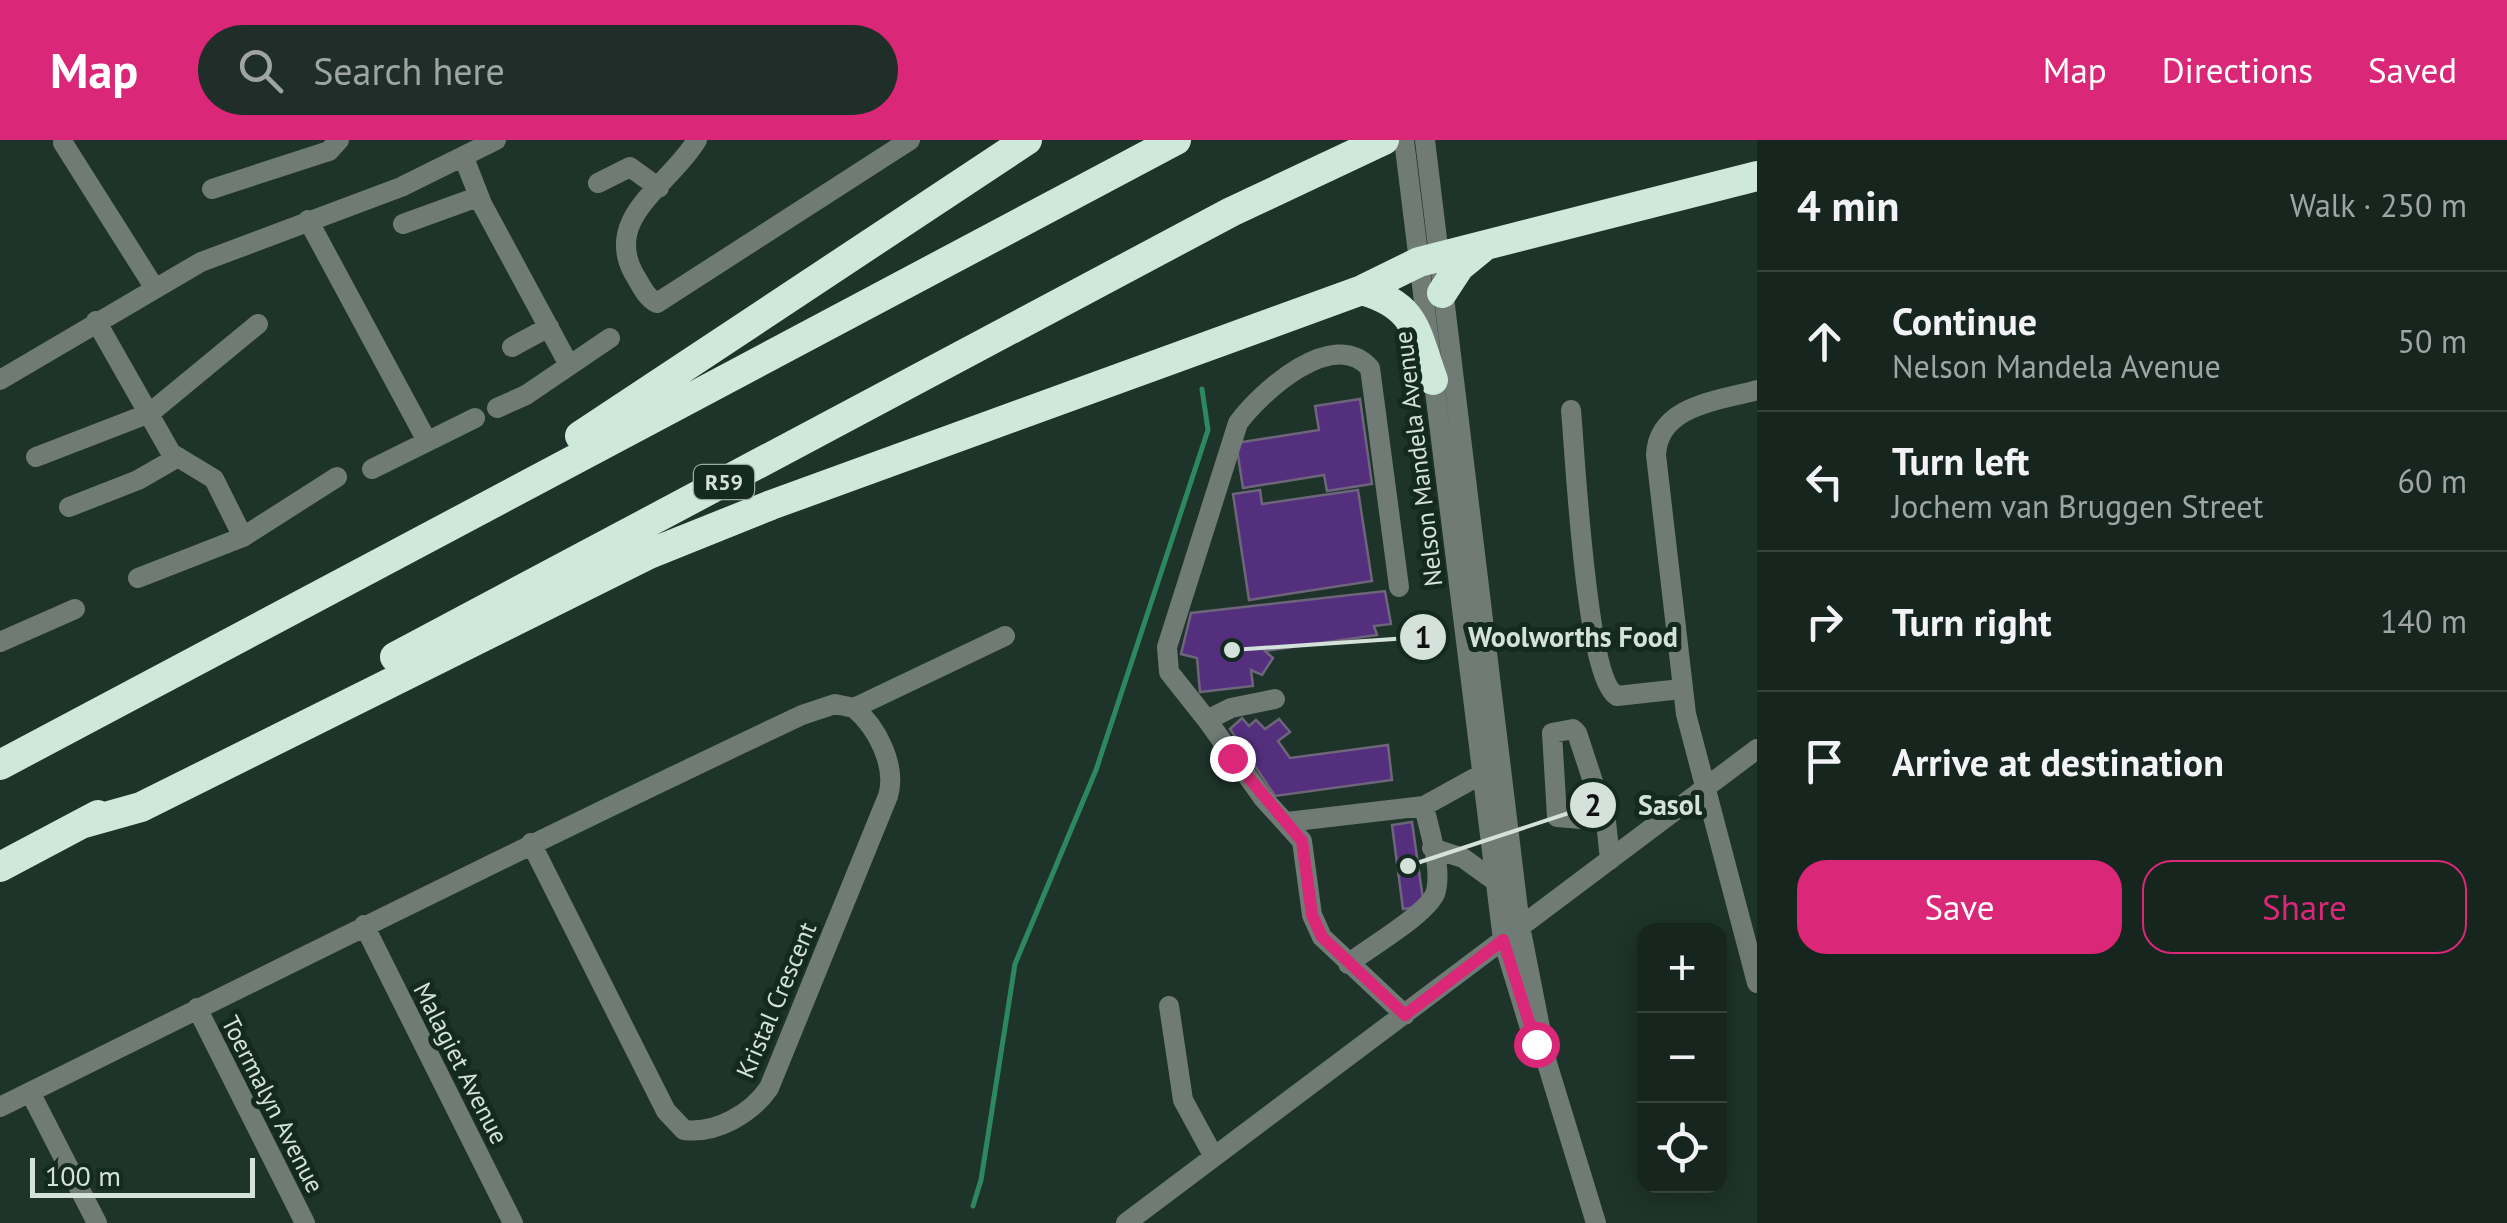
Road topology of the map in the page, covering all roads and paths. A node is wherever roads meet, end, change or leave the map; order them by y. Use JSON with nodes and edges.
{"nodes":[{"id":1,"x":339,"y":140,"type":"edge"},
{"id":2,"x":496,"y":140,"type":"edge"},
{"id":3,"x":697,"y":140,"type":"edge"},
{"id":4,"x":910,"y":140,"type":"edge"},
{"id":5,"x":1027,"y":140,"type":"edge"},
{"id":6,"x":1176,"y":140,"type":"edge"},
{"id":7,"x":1404,"y":140,"type":"edge"},
{"id":8,"x":1425,"y":140,"type":"edge"},
{"id":9,"x":62,"y":143,"type":"dead end"},
{"id":10,"x":1376,"y":143,"type":"edge"},
{"id":11,"x":457,"y":162,"type":"junction"},
{"id":12,"x":1757,"y":176,"type":"edge"},
{"id":13,"x":598,"y":184,"type":"dead end"},
{"id":14,"x":659,"y":188,"type":"junction"},
{"id":15,"x":212,"y":189,"type":"dead end"},
{"id":16,"x":477,"y":202,"type":"junction"},
{"id":17,"x":308,"y":220,"type":"junction"},
{"id":18,"x":404,"y":224,"type":"dead end"},
{"id":19,"x":1488,"y":245,"type":"junction"},
{"id":20,"x":1429,"y":259,"type":"junction"},
{"id":21,"x":154,"y":288,"type":"junction"},
{"id":22,"x":1362,"y":290,"type":"junction"},
{"id":23,"x":1442,"y":294,"type":"junction"},
{"id":24,"x":96,"y":321,"type":"junction"},
{"id":25,"x":258,"y":324,"type":"dead end"},
{"id":26,"x":549,"y":327,"type":"junction"},
{"id":27,"x":610,"y":338,"type":"dead end"},
{"id":28,"x":512,"y":347,"type":"dead end"},
{"id":29,"x":570,"y":365,"type":"junction"},
{"id":30,"x":0,"y":380,"type":"edge"},
{"id":31,"x":1433,"y":380,"type":"junction"},
{"id":32,"x":1757,"y":390,"type":"edge"},
{"id":33,"x":497,"y":408,"type":"dead end"},
{"id":34,"x":1571,"y":410,"type":"dead end"},
{"id":35,"x":150,"y":414,"type":"junction"},
{"id":36,"x":476,"y":418,"type":"dead end"},
{"id":37,"x":426,"y":441,"type":"junction"},
{"id":38,"x":36,"y":457,"type":"dead end"},
{"id":39,"x":178,"y":457,"type":"junction"},
{"id":40,"x":372,"y":469,"type":"dead end"},
{"id":41,"x":337,"y":477,"type":"dead end"},
{"id":42,"x":69,"y":507,"type":"dead end"},
{"id":43,"x":472,"y":513,"type":"junction"},
{"id":44,"x":244,"y":537,"type":"junction"},
{"id":45,"x":138,"y":578,"type":"dead end"},
{"id":46,"x":1399,"y":588,"type":"dead end"},
{"id":47,"x":75,"y":610,"type":"dead end"},
{"id":48,"x":1005,"y":636,"type":"dead end"},
{"id":49,"x":0,"y":642,"type":"edge"},
{"id":50,"x":1682,"y":689,"type":"junction"},
{"id":51,"x":1275,"y":699,"type":"dead end"},
{"id":52,"x":854,"y":708,"type":"junction"},
{"id":53,"x":1207,"y":720,"type":"junction"},
{"id":54,"x":1757,"y":749,"type":"edge"},
{"id":55,"x":0,"y":765,"type":"edge"},
{"id":56,"x":1482,"y":774,"type":"junction"},
{"id":57,"x":1704,"y":789,"type":"junction"},
{"id":58,"x":1424,"y":806,"type":"junction"},
{"id":59,"x":1287,"y":822,"type":"junction"},
{"id":60,"x":1606,"y":822,"type":"junction"},
{"id":61,"x":84,"y":823,"type":"junction"},
{"id":62,"x":531,"y":843,"type":"junction"},
{"id":63,"x":1432,"y":848,"type":"junction"},
{"id":64,"x":1610,"y":860,"type":"junction"},
{"id":65,"x":0,"y":867,"type":"edge"},
{"id":66,"x":1495,"y":880,"type":"junction"},
{"id":67,"x":364,"y":925,"type":"junction"},
{"id":68,"x":1520,"y":926,"type":"junction"},
{"id":69,"x":1503,"y":940,"type":"junction"},
{"id":70,"x":1348,"y":964,"type":"junction"},
{"id":71,"x":1757,"y":983,"type":"edge"},
{"id":72,"x":1168,"y":1006,"type":"dead end"},
{"id":73,"x":197,"y":1008,"type":"junction"},
{"id":74,"x":1405,"y":1015,"type":"junction"},
{"id":75,"x":1546,"y":1063,"type":"junction"},
{"id":76,"x":30,"y":1092,"type":"junction"},
{"id":77,"x":0,"y":1107,"type":"edge"},
{"id":78,"x":1214,"y":1157,"type":"junction"},
{"id":79,"x":97,"y":1223,"type":"edge"},
{"id":80,"x":305,"y":1223,"type":"edge"},
{"id":81,"x":514,"y":1223,"type":"edge"},
{"id":82,"x":1126,"y":1223,"type":"edge"},
{"id":83,"x":1596,"y":1223,"type":"edge"}],
"edges":[{"from":1,"to":15,"type":"street"},
{"from":2,"to":11,"type":"street"},
{"from":3,"to":14,"type":"street"},
{"from":4,"to":14,"type":"street"},
{"from":5,"to":43,"type":"highway"},
{"from":6,"to":43,"type":"highway"},
{"from":7,"to":20,"type":"street","name":"Nelson Mandela Avenue"},
{"from":8,"to":20,"type":"street","name":"Nelson Mandela Avenue"},
{"from":9,"to":21,"type":"street"},
{"from":10,"to":61,"type":"highway","number":"R59"},
{"from":11,"to":16,"type":"street"},
{"from":11,"to":17,"type":"street"},
{"from":12,"to":19,"type":"highway"},
{"from":13,"to":14,"type":"street"},
{"from":16,"to":18,"type":"street"},
{"from":16,"to":26,"type":"street"},
{"from":17,"to":21,"type":"street"},
{"from":17,"to":37,"type":"street"},
{"from":19,"to":20,"type":"highway"},
{"from":19,"to":23,"type":"highway"},
{"from":20,"to":22,"type":"highway"},
{"from":20,"to":23,"type":"street","name":"Nelson Mandela Avenue"},
{"from":20,"to":31,"type":"street","name":"Nelson Mandela Avenue"},
{"from":21,"to":24,"type":"street"},
{"from":22,"to":31,"type":"highway"},
{"from":22,"to":61,"type":"highway"},
{"from":23,"to":68,"type":"street","name":"Nelson Mandela Avenue"},
{"from":24,"to":30,"type":"street"},
{"from":24,"to":35,"type":"street"},
{"from":25,"to":35,"type":"street"},
{"from":26,"to":28,"type":"street"},
{"from":26,"to":29,"type":"street"},
{"from":27,"to":29,"type":"street"},
{"from":29,"to":33,"type":"street"},
{"from":31,"to":56,"type":"street","name":"Nelson Mandela Avenue"},
{"from":32,"to":50,"type":"street"},
{"from":34,"to":50,"type":"street"},
{"from":35,"to":38,"type":"street"},
{"from":35,"to":39,"type":"street"},
{"from":36,"to":37,"type":"street"},
{"from":37,"to":40,"type":"street"},
{"from":39,"to":42,"type":"street"},
{"from":39,"to":44,"type":"street"},
{"from":41,"to":44,"type":"street"},
{"from":43,"to":55,"type":"highway"},
{"from":44,"to":45,"type":"street"},
{"from":46,"to":53,"type":"street"},
{"from":47,"to":49,"type":"street"},
{"from":48,"to":52,"type":"street"},
{"from":50,"to":57,"type":"street"},
{"from":51,"to":53,"type":"street"},
{"from":52,"to":62,"type":"street"},
{"from":52,"to":62,"type":"street","name":"Kristal Crescent"},
{"from":53,"to":59,"type":"street"},
{"from":54,"to":57,"type":"street"},
{"from":56,"to":58,"type":"street"},
{"from":56,"to":66,"type":"street","name":"Nelson Mandela Avenue"},
{"from":57,"to":64,"type":"street"},
{"from":57,"to":71,"type":"street"},
{"from":58,"to":59,"type":"street"},
{"from":58,"to":63,"type":"street"},
{"from":59,"to":70,"type":"street"},
{"from":60,"to":60,"type":"street"},
{"from":60,"to":64,"type":"street"},
{"from":61,"to":65,"type":"highway","number":"R59"},
{"from":62,"to":67,"type":"street"},
{"from":63,"to":66,"type":"street"},
{"from":63,"to":70,"type":"street"},
{"from":64,"to":68,"type":"street"},
{"from":66,"to":69,"type":"street","name":"Nelson Mandela Avenue"},
{"from":67,"to":73,"type":"street"},
{"from":67,"to":81,"type":"street","name":"Malagiet Avenue"},
{"from":68,"to":69,"type":"street"},
{"from":68,"to":75,"type":"street","name":"Nelson Mandela Avenue"},
{"from":69,"to":74,"type":"street"},
{"from":69,"to":75,"type":"street","name":"Nelson Mandela Avenue"},
{"from":70,"to":74,"type":"street"},
{"from":72,"to":78,"type":"street"},
{"from":73,"to":76,"type":"street"},
{"from":73,"to":80,"type":"street","name":"Toermalyn Avenue"},
{"from":74,"to":78,"type":"street"},
{"from":75,"to":83,"type":"street","name":"Nelson Mandela Avenue"},
{"from":76,"to":77,"type":"street"},
{"from":76,"to":79,"type":"street"},
{"from":78,"to":82,"type":"street"}]}
